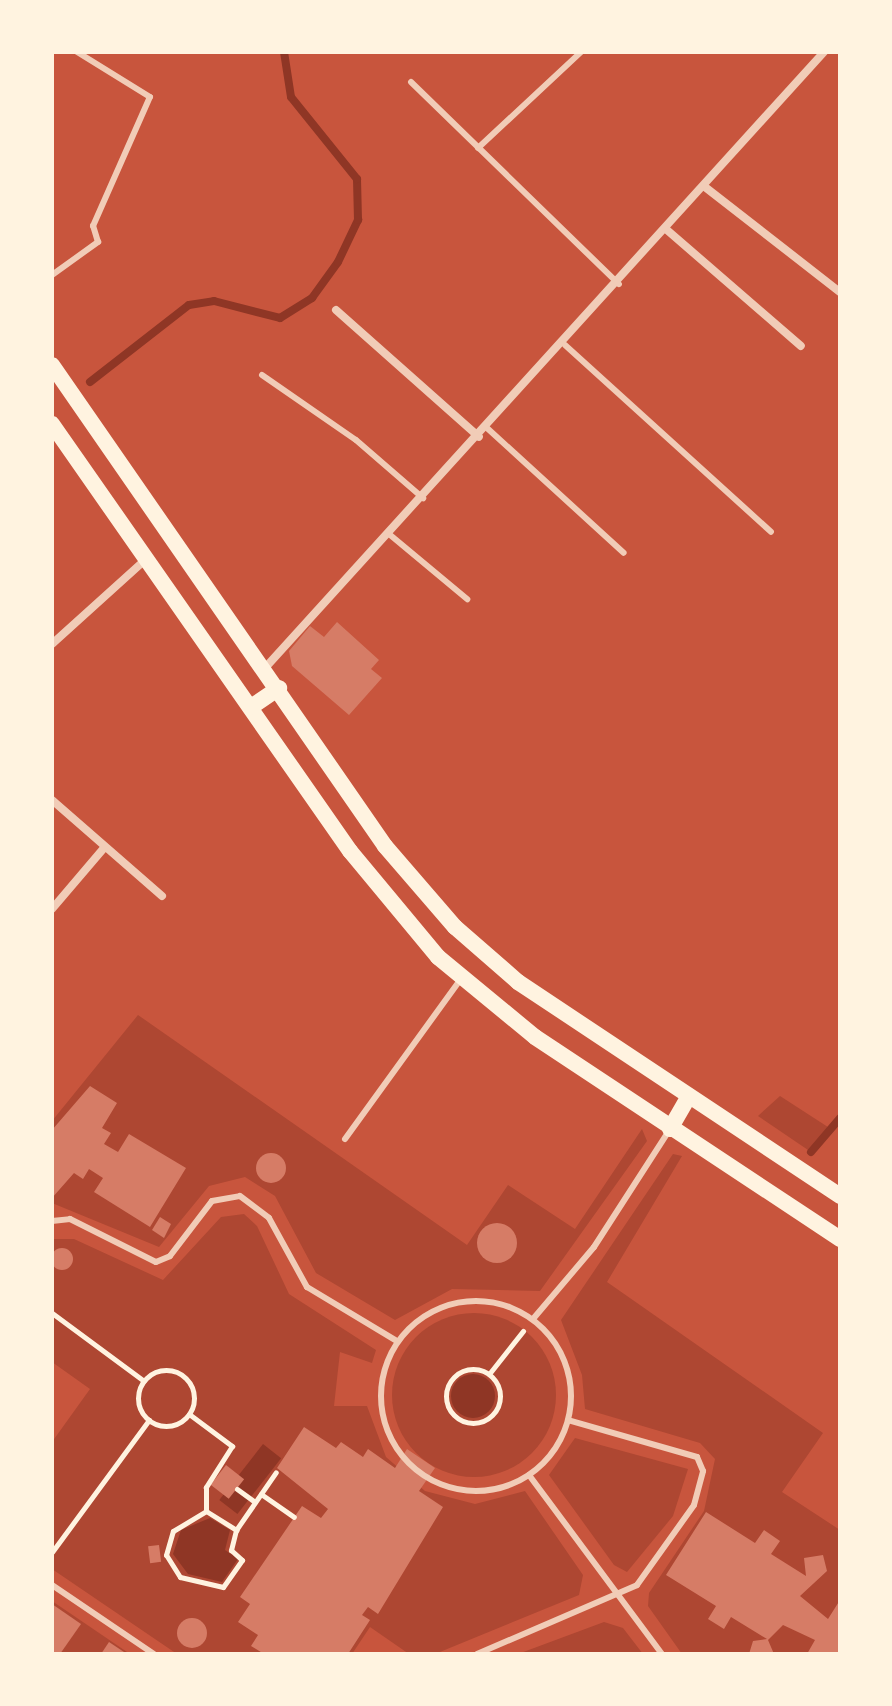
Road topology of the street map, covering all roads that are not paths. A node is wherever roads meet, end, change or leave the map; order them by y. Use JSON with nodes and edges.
{"nodes":[{"id":1,"x":77,"y":52,"type":"edge"},
{"id":2,"x":581,"y":52,"type":"edge"},
{"id":3,"x":824,"y":52,"type":"edge"},
{"id":4,"x":411,"y":82,"type":"dead end"},
{"id":5,"x":478,"y":148,"type":"junction"},
{"id":6,"x":705,"y":187,"type":"junction"},
{"id":7,"x":667,"y":230,"type":"junction"},
{"id":8,"x":52,"y":275,"type":"edge"},
{"id":9,"x":619,"y":284,"type":"junction"},
{"id":10,"x":840,"y":292,"type":"edge"},
{"id":11,"x":336,"y":310,"type":"dead end"},
{"id":12,"x":565,"y":345,"type":"junction"},
{"id":13,"x":801,"y":346,"type":"dead end"},
{"id":14,"x":52,"y":365,"type":"edge"},
{"id":15,"x":262,"y":375,"type":"dead end"},
{"id":16,"x":52,"y":424,"type":"edge"},
{"id":17,"x":487,"y":428,"type":"junction"},
{"id":18,"x":479,"y":437,"type":"junction"},
{"id":19,"x":423,"y":498,"type":"junction"},
{"id":20,"x":771,"y":532,"type":"dead end"},
{"id":21,"x":389,"y":534,"type":"junction"},
{"id":22,"x":624,"y":553,"type":"dead end"},
{"id":23,"x":147,"y":558,"type":"junction"},
{"id":24,"x":467,"y":599,"type":"dead end"},
{"id":25,"x":52,"y":644,"type":"edge"},
{"id":26,"x":265,"y":668,"type":"junction"},
{"id":27,"x":279,"y":688,"type":"junction"},
{"id":28,"x":251,"y":707,"type":"junction"},
{"id":29,"x":52,"y":800,"type":"edge"},
{"id":30,"x":103,"y":849,"type":"junction"},
{"id":31,"x":162,"y":896,"type":"dead end"},
{"id":32,"x":52,"y":909,"type":"edge"},
{"id":33,"x":461,"y":978,"type":"junction"},
{"id":34,"x":689,"y":1096,"type":"junction"},
{"id":35,"x":670,"y":1129,"type":"junction"},
{"id":36,"x":345,"y":1139,"type":"dead end"},
{"id":37,"x":840,"y":1196,"type":"edge"},
{"id":38,"x":52,"y":1221,"type":"edge"},
{"id":39,"x":840,"y":1239,"type":"edge"},
{"id":40,"x":533,"y":1319,"type":"junction"},
{"id":41,"x":397,"y":1341,"type":"junction"},
{"id":42,"x":568,"y":1420,"type":"junction"},
{"id":43,"x":529,"y":1475,"type":"junction"},
{"id":44,"x":52,"y":1585,"type":"edge"},
{"id":45,"x":618,"y":1596,"type":"junction"},
{"id":46,"x":154,"y":1654,"type":"edge"},
{"id":47,"x":477,"y":1654,"type":"edge"},
{"id":48,"x":662,"y":1654,"type":"edge"}],
"edges":[{"from":1,"to":8,"type":"lane"},
{"from":2,"to":5,"type":"lane"},
{"from":3,"to":6,"type":"street"},
{"from":4,"to":5,"type":"lane"},
{"from":5,"to":9,"type":"lane"},
{"from":6,"to":7,"type":"street"},
{"from":6,"to":10,"type":"street"},
{"from":7,"to":9,"type":"street"},
{"from":7,"to":13,"type":"street"},
{"from":9,"to":12,"type":"street"},
{"from":11,"to":18,"type":"street"},
{"from":12,"to":17,"type":"street"},
{"from":12,"to":20,"type":"lane"},
{"from":14,"to":26,"type":"main road"},
{"from":15,"to":19,"type":"lane"},
{"from":16,"to":23,"type":"main road"},
{"from":17,"to":18,"type":"street"},
{"from":17,"to":22,"type":"lane"},
{"from":18,"to":19,"type":"street"},
{"from":19,"to":21,"type":"street"},
{"from":21,"to":24,"type":"lane"},
{"from":21,"to":26,"type":"street"},
{"from":23,"to":25,"type":"street"},
{"from":23,"to":28,"type":"main road"},
{"from":26,"to":27,"type":"main road"},
{"from":27,"to":28,"type":"main road"},
{"from":27,"to":34,"type":"main road"},
{"from":28,"to":33,"type":"main road"},
{"from":29,"to":30,"type":"street"},
{"from":30,"to":31,"type":"street"},
{"from":30,"to":32,"type":"street"},
{"from":33,"to":35,"type":"main road"},
{"from":33,"to":36,"type":"lane"},
{"from":34,"to":35,"type":"main road"},
{"from":34,"to":37,"type":"main road"},
{"from":35,"to":39,"type":"main road"},
{"from":35,"to":40,"type":"lane"},
{"from":38,"to":41,"type":"lane"},
{"from":40,"to":41,"type":"lane"},
{"from":40,"to":42,"type":"lane"},
{"from":41,"to":43,"type":"lane"},
{"from":42,"to":43,"type":"lane"},
{"from":42,"to":45,"type":"lane"},
{"from":43,"to":45,"type":"lane"},
{"from":44,"to":46,"type":"lane"},
{"from":45,"to":47,"type":"lane"},
{"from":45,"to":48,"type":"lane"}]}
